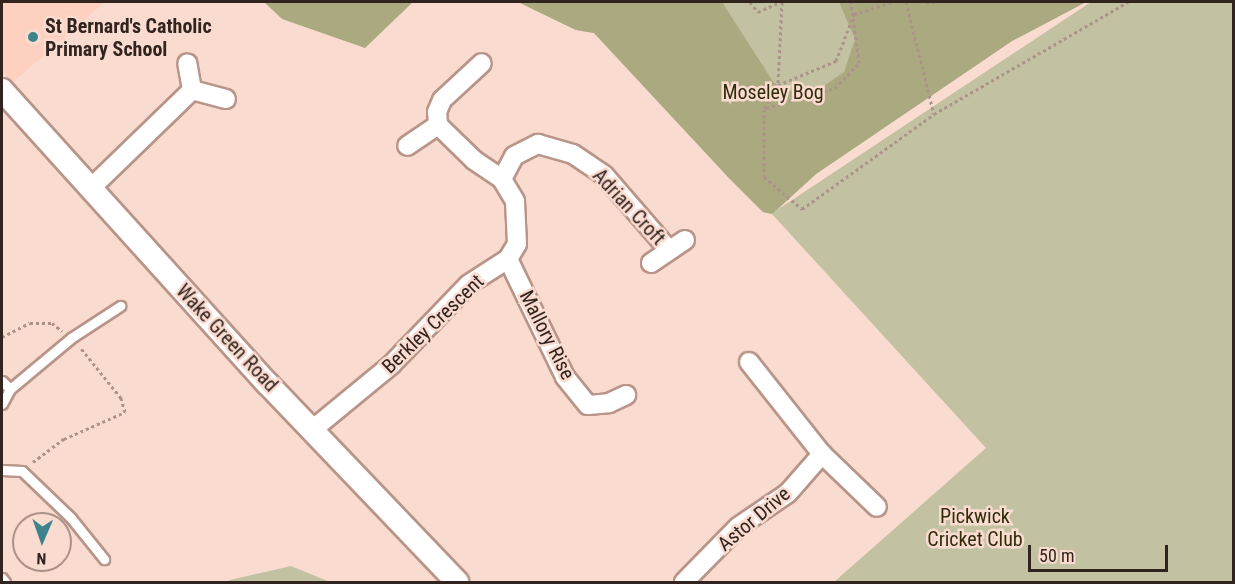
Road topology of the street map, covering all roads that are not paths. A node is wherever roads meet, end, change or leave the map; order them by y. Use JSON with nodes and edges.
{"nodes":[{"id":1,"x":187,"y":63,"type":"dead end"},
{"id":2,"x":482,"y":63,"type":"dead end"},
{"id":3,"x":2,"y":90,"type":"edge"},
{"id":4,"x":192,"y":90,"type":"junction"},
{"id":5,"x":226,"y":99,"type":"dead end"},
{"id":6,"x":438,"y":125,"type":"junction"},
{"id":7,"x":407,"y":146,"type":"dead end"},
{"id":8,"x":502,"y":179,"type":"junction"},
{"id":9,"x":90,"y":189,"type":"junction"},
{"id":10,"x":685,"y":240,"type":"dead end"},
{"id":11,"x":669,"y":250,"type":"junction"},
{"id":12,"x":508,"y":259,"type":"junction"},
{"id":13,"x":651,"y":263,"type":"dead end"},
{"id":14,"x":120,"y":306,"type":"dead end"},
{"id":15,"x":749,"y":362,"type":"dead end"},
{"id":16,"x":2,"y":381,"type":"edge"},
{"id":17,"x":10,"y":389,"type":"junction"},
{"id":18,"x":626,"y":395,"type":"dead end"},
{"id":19,"x":2,"y":404,"type":"edge"},
{"id":20,"x":312,"y":430,"type":"junction"},
{"id":21,"x":822,"y":454,"type":"junction"},
{"id":22,"x":2,"y":470,"type":"edge"},
{"id":23,"x":877,"y":507,"type":"dead end"},
{"id":24,"x":104,"y":559,"type":"dead end"},
{"id":25,"x":2,"y":578,"type":"edge"},
{"id":26,"x":5,"y":582,"type":"edge"},
{"id":27,"x":457,"y":582,"type":"edge"},
{"id":28,"x":684,"y":582,"type":"edge"}],
"edges":[{"from":1,"to":4,"type":"street"},
{"from":2,"to":6,"type":"street"},
{"from":3,"to":9,"type":"street","name":"Wake Green Road"},
{"from":4,"to":5,"type":"street"},
{"from":4,"to":9,"type":"street"},
{"from":6,"to":7,"type":"street"},
{"from":6,"to":8,"type":"street"},
{"from":8,"to":11,"type":"street","name":"Adrian Croft"},
{"from":8,"to":12,"type":"street"},
{"from":9,"to":20,"type":"street","name":"Wake Green Road"},
{"from":10,"to":11,"type":"street","name":"Adrian Croft"},
{"from":11,"to":13,"type":"street","name":"Adrian Croft"},
{"from":12,"to":18,"type":"street","name":"Mallory Rise"},
{"from":12,"to":20,"type":"street","name":"Berkley Crescent"},
{"from":14,"to":17,"type":"lane"},
{"from":15,"to":21,"type":"street"},
{"from":16,"to":17,"type":"lane"},
{"from":17,"to":19,"type":"lane"},
{"from":20,"to":27,"type":"street","name":"Wake Green Road"},
{"from":21,"to":23,"type":"street"},
{"from":21,"to":28,"type":"street","name":"Astor Drive"},
{"from":22,"to":24,"type":"lane"},
{"from":25,"to":26,"type":"lane"}]}
